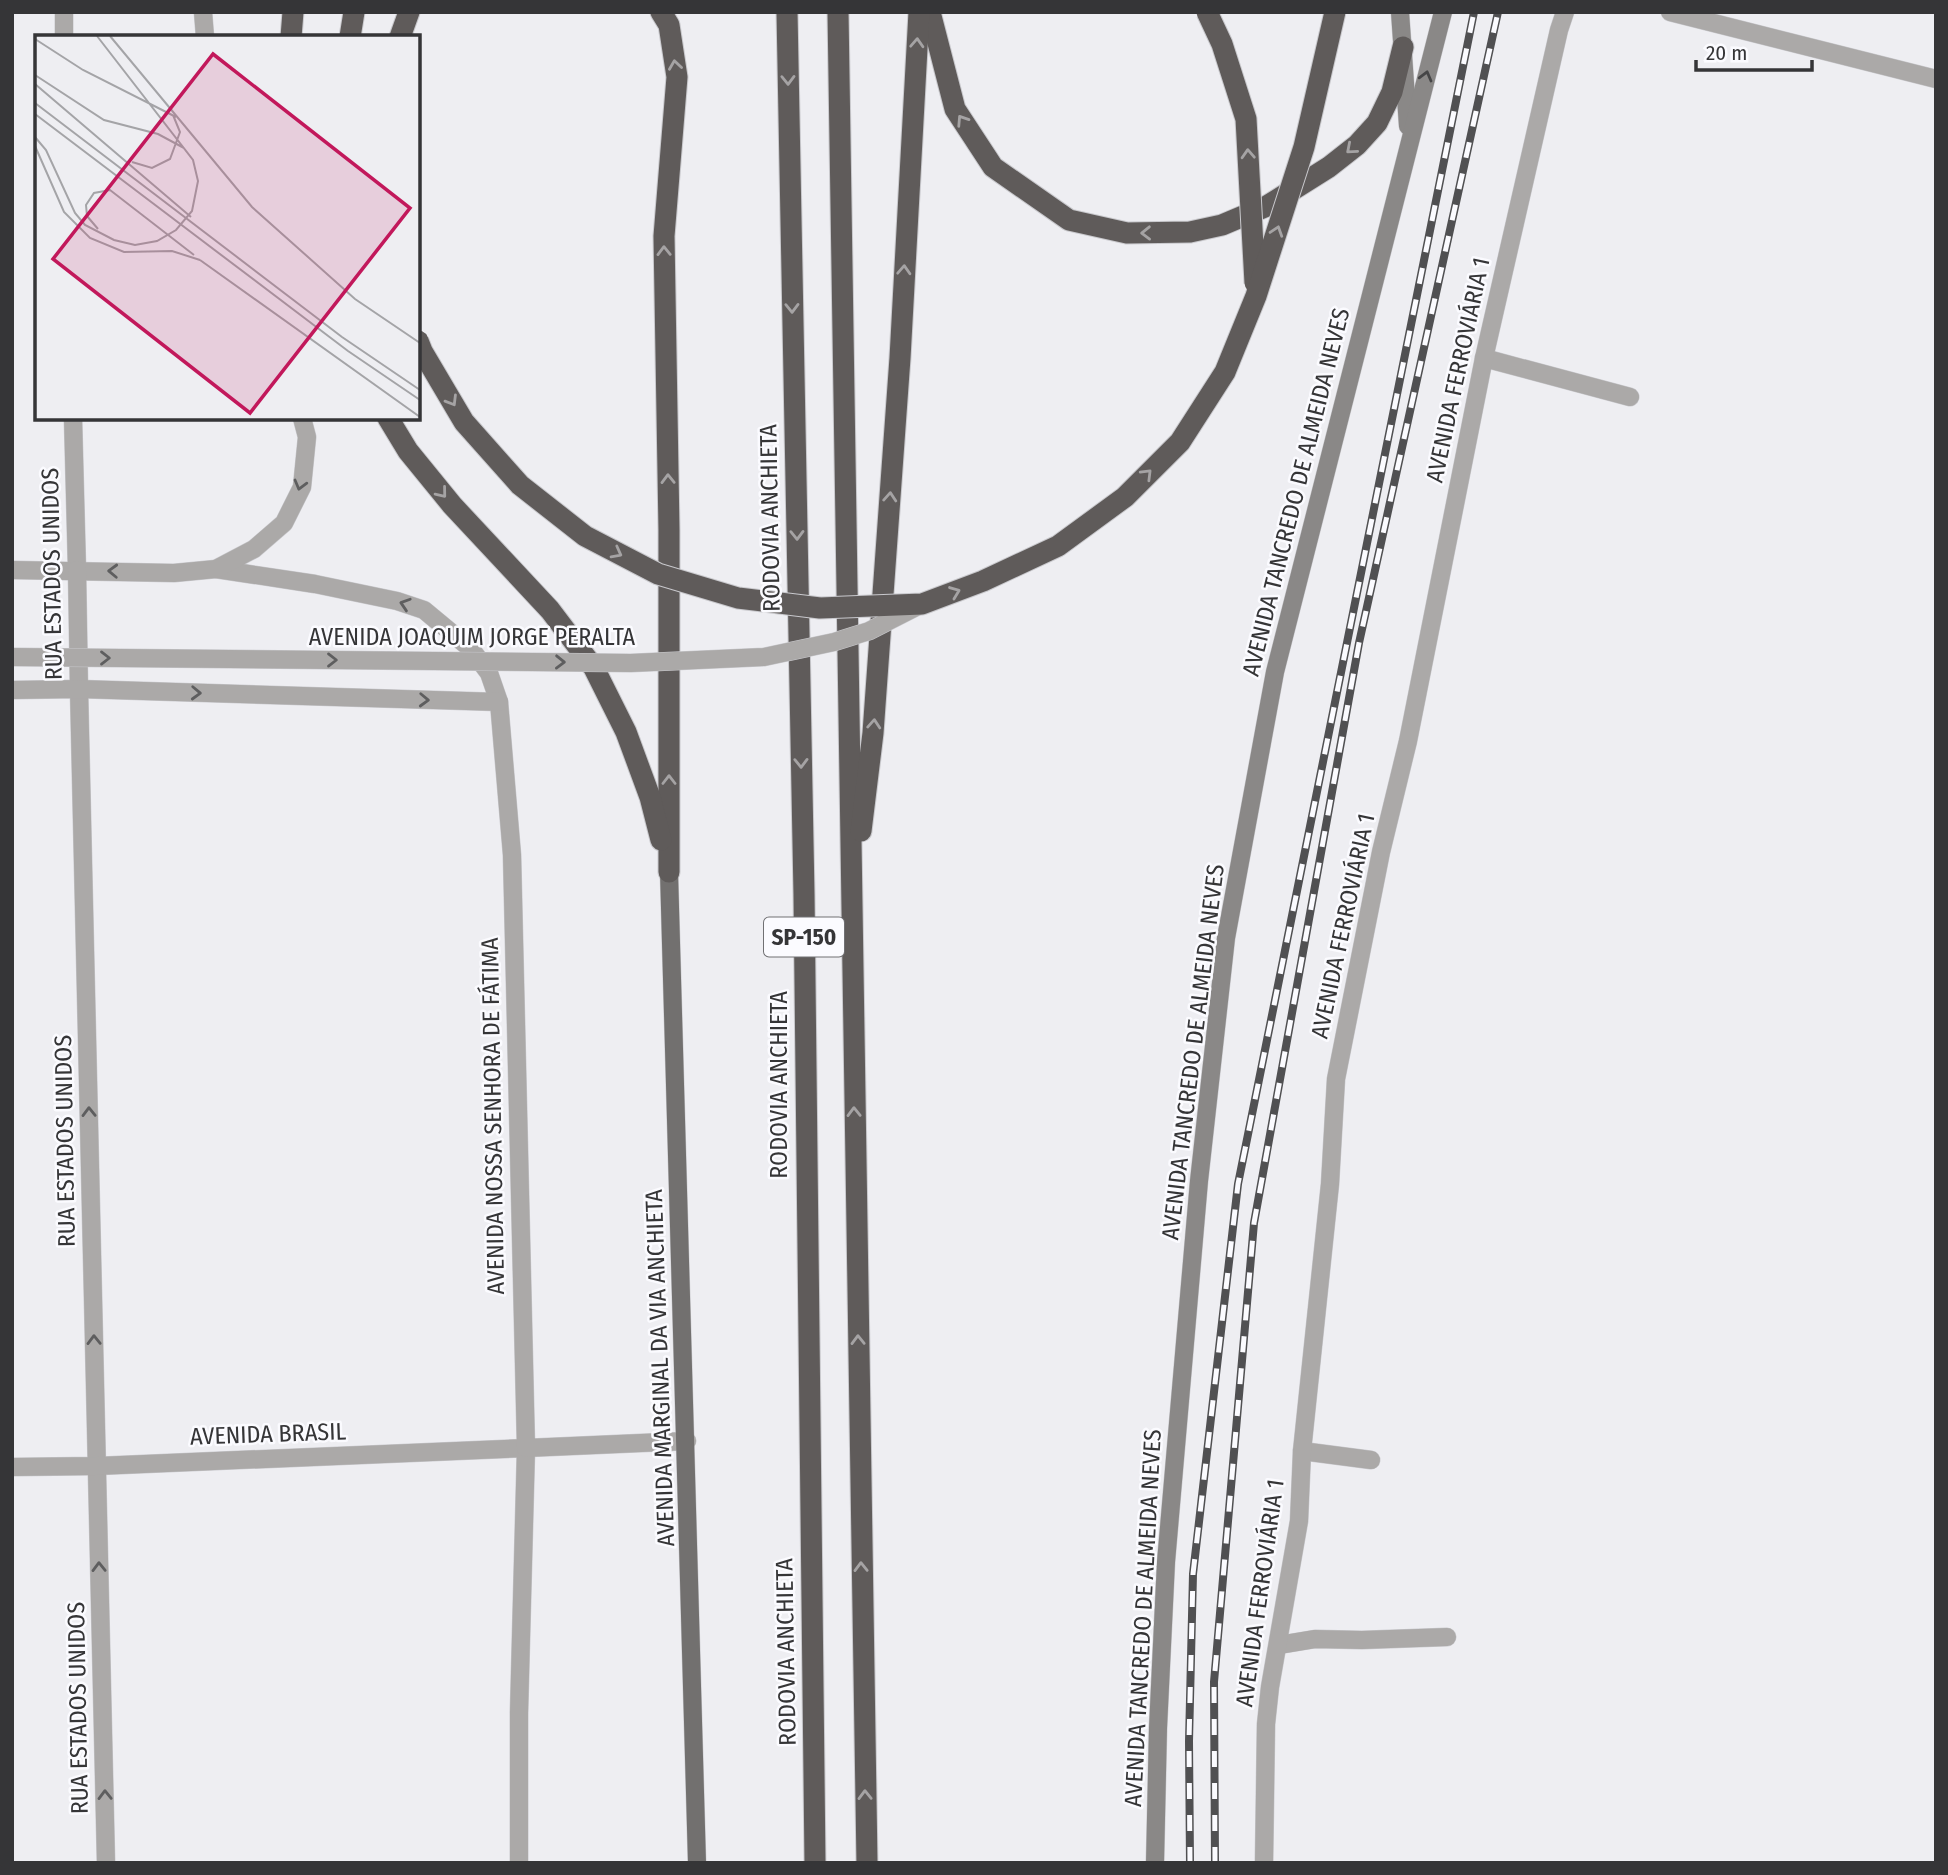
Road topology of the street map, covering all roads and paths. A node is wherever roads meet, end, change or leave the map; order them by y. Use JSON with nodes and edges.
{"nodes":[{"id":1,"x":64,"y":12,"type":"edge"},
{"id":2,"x":203,"y":12,"type":"edge"},
{"id":3,"x":293,"y":12,"type":"edge"},
{"id":4,"x":354,"y":12,"type":"edge"},
{"id":5,"x":409,"y":12,"type":"edge"},
{"id":6,"x":661,"y":12,"type":"edge"},
{"id":7,"x":787,"y":12,"type":"edge"},
{"id":8,"x":838,"y":12,"type":"edge"},
{"id":9,"x":919,"y":12,"type":"edge"},
{"id":10,"x":930,"y":12,"type":"edge"},
{"id":11,"x":1207,"y":12,"type":"edge"},
{"id":12,"x":1335,"y":12,"type":"edge"},
{"id":13,"x":1400,"y":12,"type":"edge"},
{"id":14,"x":1443,"y":12,"type":"edge"},
{"id":15,"x":1565,"y":12,"type":"edge"},
{"id":16,"x":1670,"y":12,"type":"edge"},
{"id":17,"x":64,"y":35,"type":"edge"},
{"id":18,"x":205,"y":35,"type":"edge"},
{"id":19,"x":291,"y":35,"type":"edge"},
{"id":20,"x":350,"y":35,"type":"edge"},
{"id":21,"x":401,"y":35,"type":"edge"},
{"id":22,"x":1403,"y":47,"type":"junction"},
{"id":23,"x":1936,"y":79,"type":"edge"},
{"id":24,"x":1377,"y":123,"type":"junction"},
{"id":25,"x":1409,"y":139,"type":"junction"},
{"id":26,"x":1256,"y":296,"type":"junction"},
{"id":27,"x":420,"y":345,"type":"edge"},
{"id":28,"x":1484,"y":358,"type":"junction"},
{"id":29,"x":1630,"y":397,"type":"dead end"},
{"id":30,"x":73,"y":420,"type":"edge"},
{"id":31,"x":303,"y":420,"type":"edge"},
{"id":32,"x":389,"y":420,"type":"edge"},
{"id":33,"x":216,"y":569,"type":"junction"},
{"id":34,"x":12,"y":570,"type":"edge"},
{"id":35,"x":76,"y":570,"type":"junction"},
{"id":36,"x":922,"y":604,"type":"junction"},
{"id":37,"x":12,"y":657,"type":"edge"},
{"id":38,"x":79,"y":689,"type":"junction"},
{"id":39,"x":12,"y":690,"type":"edge"},
{"id":40,"x":499,"y":702,"type":"junction"},
{"id":41,"x":670,"y":872,"type":"junction"},
{"id":42,"x":851,"y":914,"type":"junction"},
{"id":43,"x":687,"y":1441,"type":"junction"},
{"id":44,"x":526,"y":1448,"type":"junction"},
{"id":45,"x":1302,"y":1451,"type":"junction"},
{"id":46,"x":1371,"y":1460,"type":"dead end"},
{"id":47,"x":97,"y":1466,"type":"junction"},
{"id":48,"x":12,"y":1468,"type":"edge"},
{"id":49,"x":1447,"y":1637,"type":"dead end"},
{"id":50,"x":1279,"y":1645,"type":"junction"},
{"id":51,"x":106,"y":1863,"type":"edge"},
{"id":52,"x":519,"y":1863,"type":"edge"},
{"id":53,"x":697,"y":1863,"type":"edge"},
{"id":54,"x":815,"y":1863,"type":"edge"},
{"id":55,"x":867,"y":1863,"type":"edge"},
{"id":56,"x":1155,"y":1863,"type":"edge"},
{"id":57,"x":1264,"y":1863,"type":"edge"}],
"edges":[{"from":1,"to":17,"type":"street"},
{"from":2,"to":18,"type":"street"},
{"from":3,"to":19,"type":"highway"},
{"from":4,"to":20,"type":"highway"},
{"from":5,"to":21,"type":"highway"},
{"from":41,"to":6,"type":"highway","one_way":true},
{"from":7,"to":54,"type":"highway","name":"RODOVIA ANCHIETA","number":"SP-150","one_way":true},
{"from":8,"to":42,"type":"highway","number":"SP-150"},
{"from":42,"to":9,"type":"highway","one_way":true},
{"from":24,"to":10,"type":"highway","one_way":true},
{"from":26,"to":11,"type":"highway","one_way":true,"bridge":true},
{"from":26,"to":12,"type":"highway","one_way":true,"bridge":true},
{"from":13,"to":22,"type":"main road","name":"AVENIDA TANCREDO DE ALMEIDA NEVES"},
{"from":25,"to":14,"type":"main road","name":"AVENIDA TANCREDO DE ALMEIDA NEVES","one_way":true},
{"from":15,"to":28,"type":"street","name":"AVENIDA FERROVIÁRIA 1"},
{"from":16,"to":23,"type":"street"},
{"from":22,"to":24,"type":"highway"},
{"from":22,"to":25,"type":"main road","name":"AVENIDA TANCREDO DE ALMEIDA NEVES"},
{"from":24,"to":25,"type":"main road"},
{"from":25,"to":56,"type":"main road","name":"AVENIDA TANCREDO DE ALMEIDA NEVES"},
{"from":36,"to":26,"type":"highway","one_way":true,"bridge":true},
{"from":27,"to":36,"type":"highway","one_way":true,"bridge":true},
{"from":28,"to":29,"type":"street"},
{"from":28,"to":45,"type":"street","name":"AVENIDA FERROVIÁRIA 1"},
{"from":30,"to":35,"type":"street","name":"RUA ESTADOS UNIDOS"},
{"from":31,"to":33,"type":"street","one_way":true},
{"from":32,"to":41,"type":"highway","one_way":true},
{"from":33,"to":35,"type":"street","one_way":true},
{"from":40,"to":33,"type":"street","name":"AVENIDA NOSSA SENHORA DE FÁTIMA","one_way":true},
{"from":34,"to":35,"type":"street"},
{"from":35,"to":38,"type":"street","name":"RUA ESTADOS UNIDOS"},
{"from":37,"to":36,"type":"street","name":"AVENIDA JOAQUIM JORGE PERALTA","one_way":true,"bridge":true},
{"from":38,"to":39,"type":"street"},
{"from":38,"to":40,"type":"street","one_way":true},
{"from":47,"to":38,"type":"street","name":"RUA ESTADOS UNIDOS","one_way":true},
{"from":40,"to":44,"type":"street","name":"AVENIDA NOSSA SENHORA DE FÁTIMA"},
{"from":41,"to":43,"type":"main road","name":"AVENIDA MARGINAL DA VIA ANCHIETA"},
{"from":55,"to":42,"type":"highway","number":"SP-150","one_way":true},
{"from":43,"to":44,"type":"street","name":"AVENIDA BRASIL"},
{"from":43,"to":53,"type":"main road","name":"AVENIDA MARGINAL DA VIA ANCHIETA"},
{"from":44,"to":47,"type":"street","name":"AVENIDA BRASIL"},
{"from":44,"to":52,"type":"street","name":"AVENIDA NOSSA SENHORA DE FÁTIMA"},
{"from":45,"to":46,"type":"street"},
{"from":45,"to":50,"type":"street","name":"AVENIDA FERROVIÁRIA 1"},
{"from":47,"to":48,"type":"street","name":"AVENIDA BRASIL"},
{"from":51,"to":47,"type":"street","name":"RUA ESTADOS UNIDOS","one_way":true},
{"from":49,"to":50,"type":"street"},
{"from":50,"to":57,"type":"street","name":"AVENIDA FERROVIÁRIA 1"}]}
